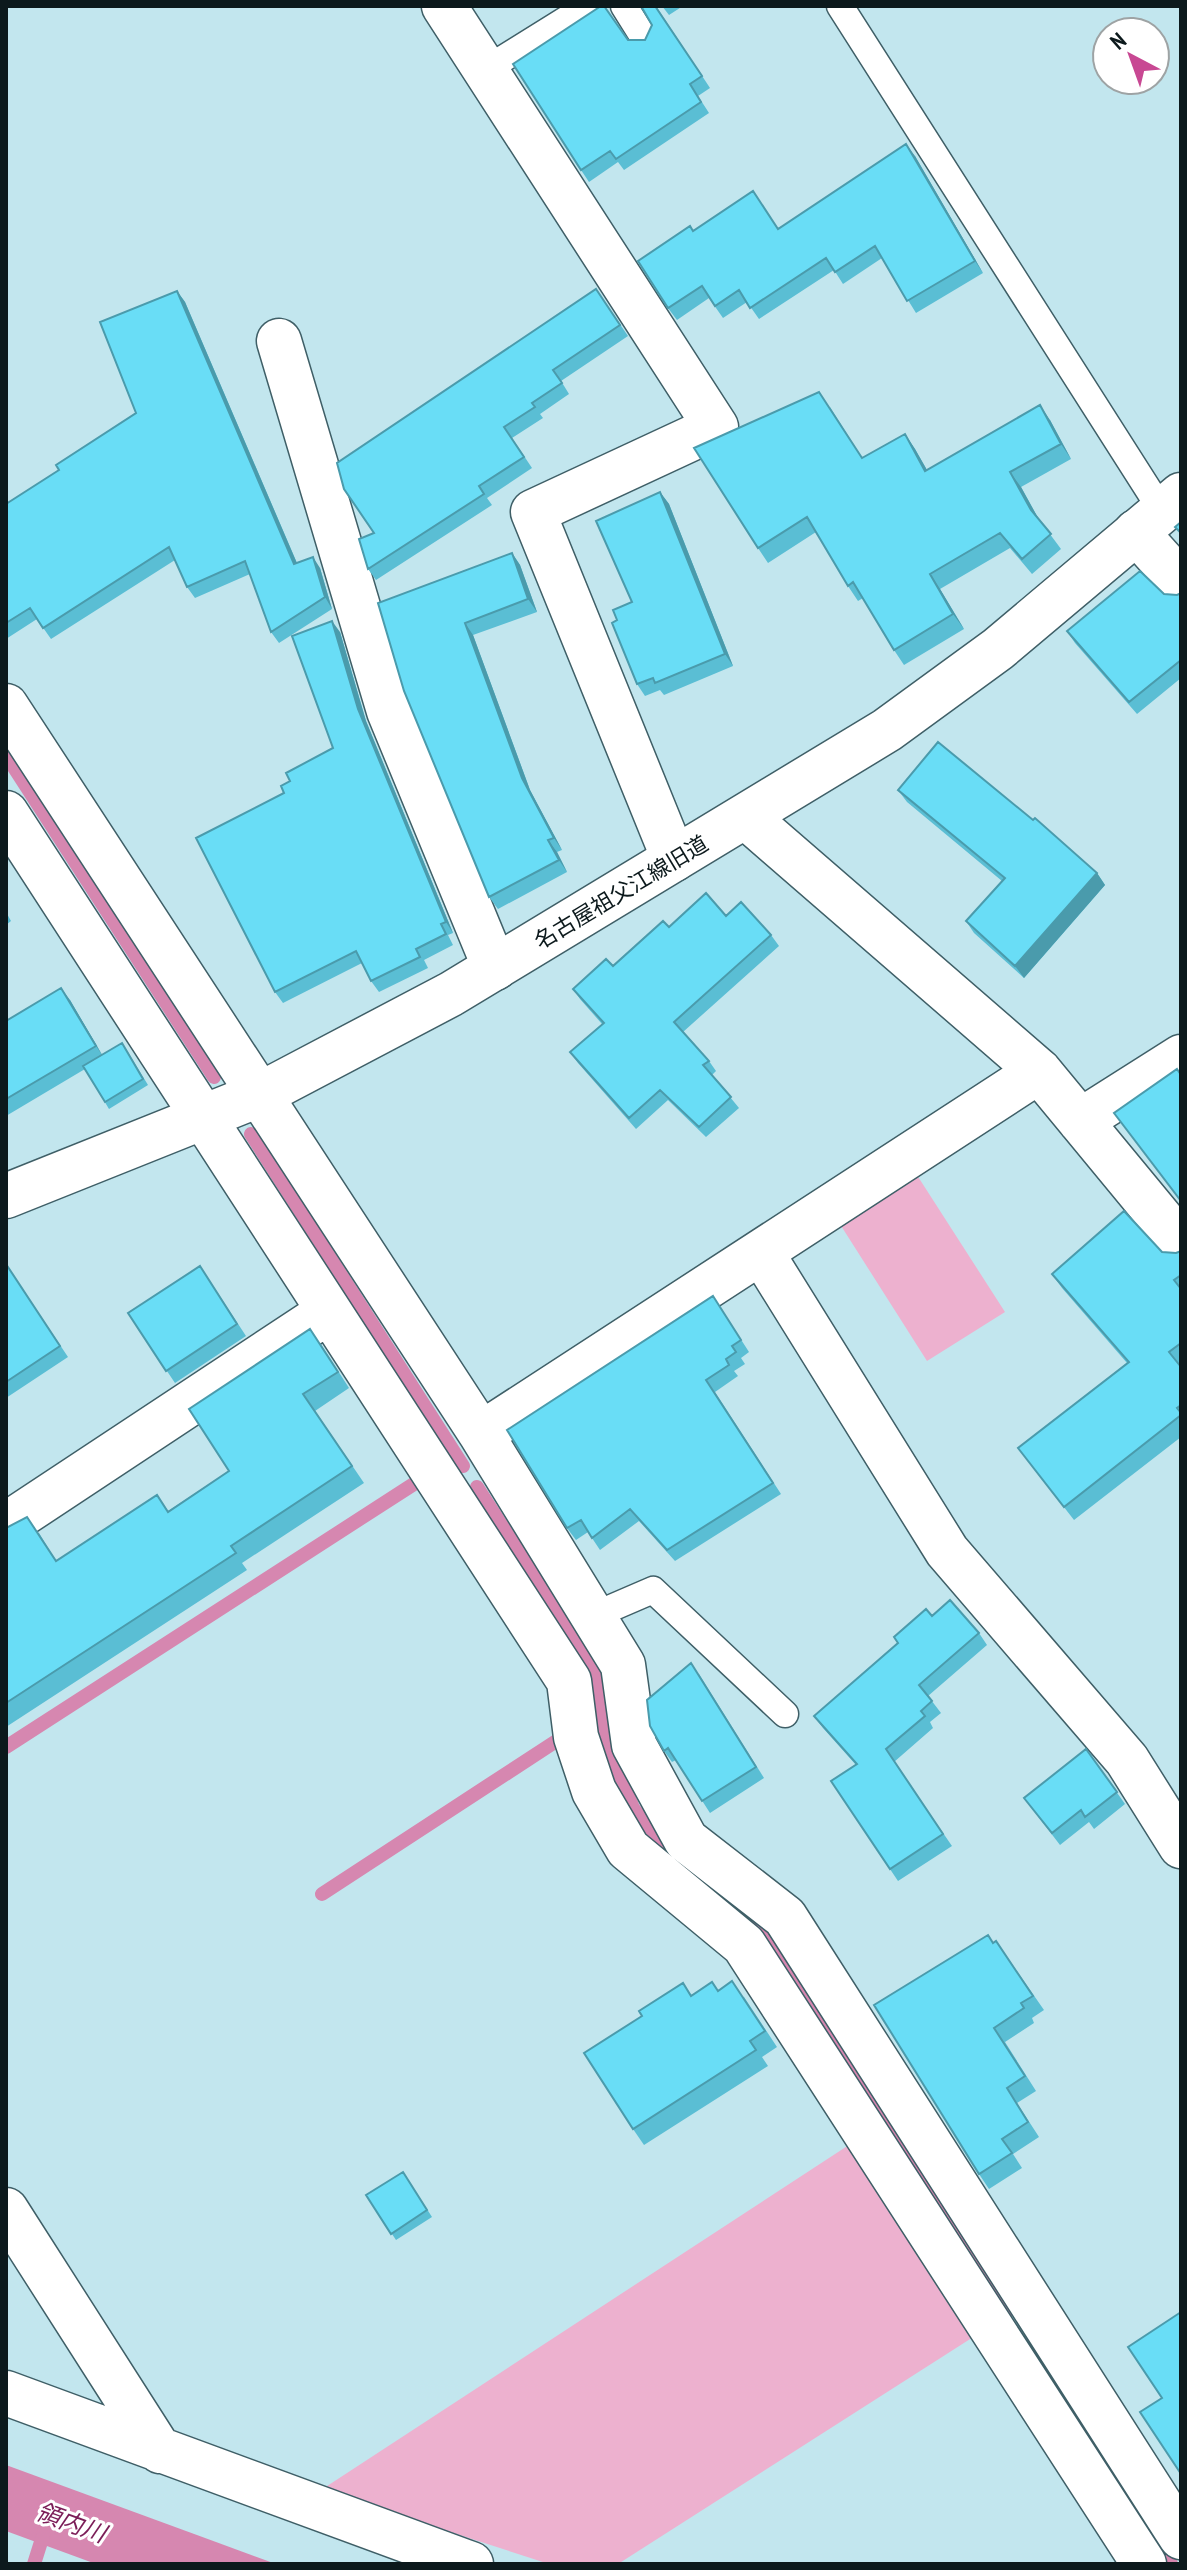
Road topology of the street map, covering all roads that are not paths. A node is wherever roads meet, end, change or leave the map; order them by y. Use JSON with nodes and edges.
{"nodes":[{"id":1,"x":444,"y":6,"type":"edge"},
{"id":2,"x":588,"y":6,"type":"edge"},
{"id":3,"x":624,"y":6,"type":"edge"},
{"id":4,"x":840,"y":6,"type":"edge"},
{"id":5,"x":644,"y":38,"type":"edge"},
{"id":6,"x":485,"y":70,"type":"junction"},
{"id":7,"x":279,"y":341,"type":"dead end"},
{"id":8,"x":1160,"y":513,"type":"edge"},
{"id":9,"x":1181,"y":582,"type":"edge"},
{"id":10,"x":6,"y":706,"type":"edge"},
{"id":11,"x":6,"y":813,"type":"edge"},
{"id":12,"x":746,"y":817,"type":"junction"},
{"id":13,"x":674,"y":859,"type":"junction"},
{"id":14,"x":495,"y":968,"type":"junction"},
{"id":15,"x":1181,"y":1057,"type":"edge"},
{"id":16,"x":1039,"y":1071,"type":"junction"},
{"id":17,"x":261,"y":1094,"type":"junction"},
{"id":18,"x":201,"y":1118,"type":"junction"},
{"id":19,"x":1080,"y":1121,"type":"junction"},
{"id":20,"x":6,"y":1196,"type":"edge"},
{"id":21,"x":1181,"y":1243,"type":"edge"},
{"id":22,"x":761,"y":1252,"type":"junction"},
{"id":23,"x":328,"y":1312,"type":"junction"},
{"id":24,"x":481,"y":1434,"type":"junction"},
{"id":25,"x":6,"y":1525,"type":"edge"},
{"id":26,"x":595,"y":1615,"type":"junction"},
{"id":27,"x":785,"y":1714,"type":"dead end"},
{"id":28,"x":1181,"y":1846,"type":"edge"},
{"id":29,"x":6,"y":2210,"type":"edge"},
{"id":30,"x":6,"y":2393,"type":"edge"},
{"id":31,"x":160,"y":2451,"type":"junction"},
{"id":32,"x":1181,"y":2537,"type":"edge"},
{"id":33,"x":471,"y":2564,"type":"edge"},
{"id":34,"x":1144,"y":2564,"type":"edge"}],
"edges":[{"from":1,"to":6,"type":"street"},
{"from":2,"to":6,"type":"lane"},
{"from":3,"to":5,"type":"lane"},
{"from":4,"to":8,"type":"lane"},
{"from":6,"to":13,"type":"street"},
{"from":7,"to":14,"type":"street"},
{"from":8,"to":9,"type":"street"},
{"from":8,"to":12,"type":"street","name":"名古屋祖父江線旧道"},
{"from":10,"to":17,"type":"street"},
{"from":11,"to":18,"type":"street"},
{"from":12,"to":13,"type":"street","name":"名古屋祖父江線旧道"},
{"from":12,"to":16,"type":"street"},
{"from":13,"to":14,"type":"street","name":"名古屋祖父江線旧道"},
{"from":14,"to":17,"type":"street","name":"名古屋祖父江線旧道"},
{"from":15,"to":19,"type":"street"},
{"from":16,"to":19,"type":"street"},
{"from":16,"to":22,"type":"street"},
{"from":17,"to":18,"type":"street","name":"名古屋祖父江線旧道"},
{"from":17,"to":24,"type":"street"},
{"from":18,"to":20,"type":"street","name":"名古屋祖父江線旧道"},
{"from":18,"to":23,"type":"street"},
{"from":19,"to":21,"type":"street"},
{"from":22,"to":24,"type":"street"},
{"from":22,"to":28,"type":"street"},
{"from":23,"to":25,"type":"street"},
{"from":23,"to":34,"type":"street"},
{"from":24,"to":26,"type":"street"},
{"from":26,"to":27,"type":"lane"},
{"from":26,"to":32,"type":"street"},
{"from":29,"to":31,"type":"street"},
{"from":30,"to":31,"type":"street"},
{"from":31,"to":33,"type":"street"}]}
